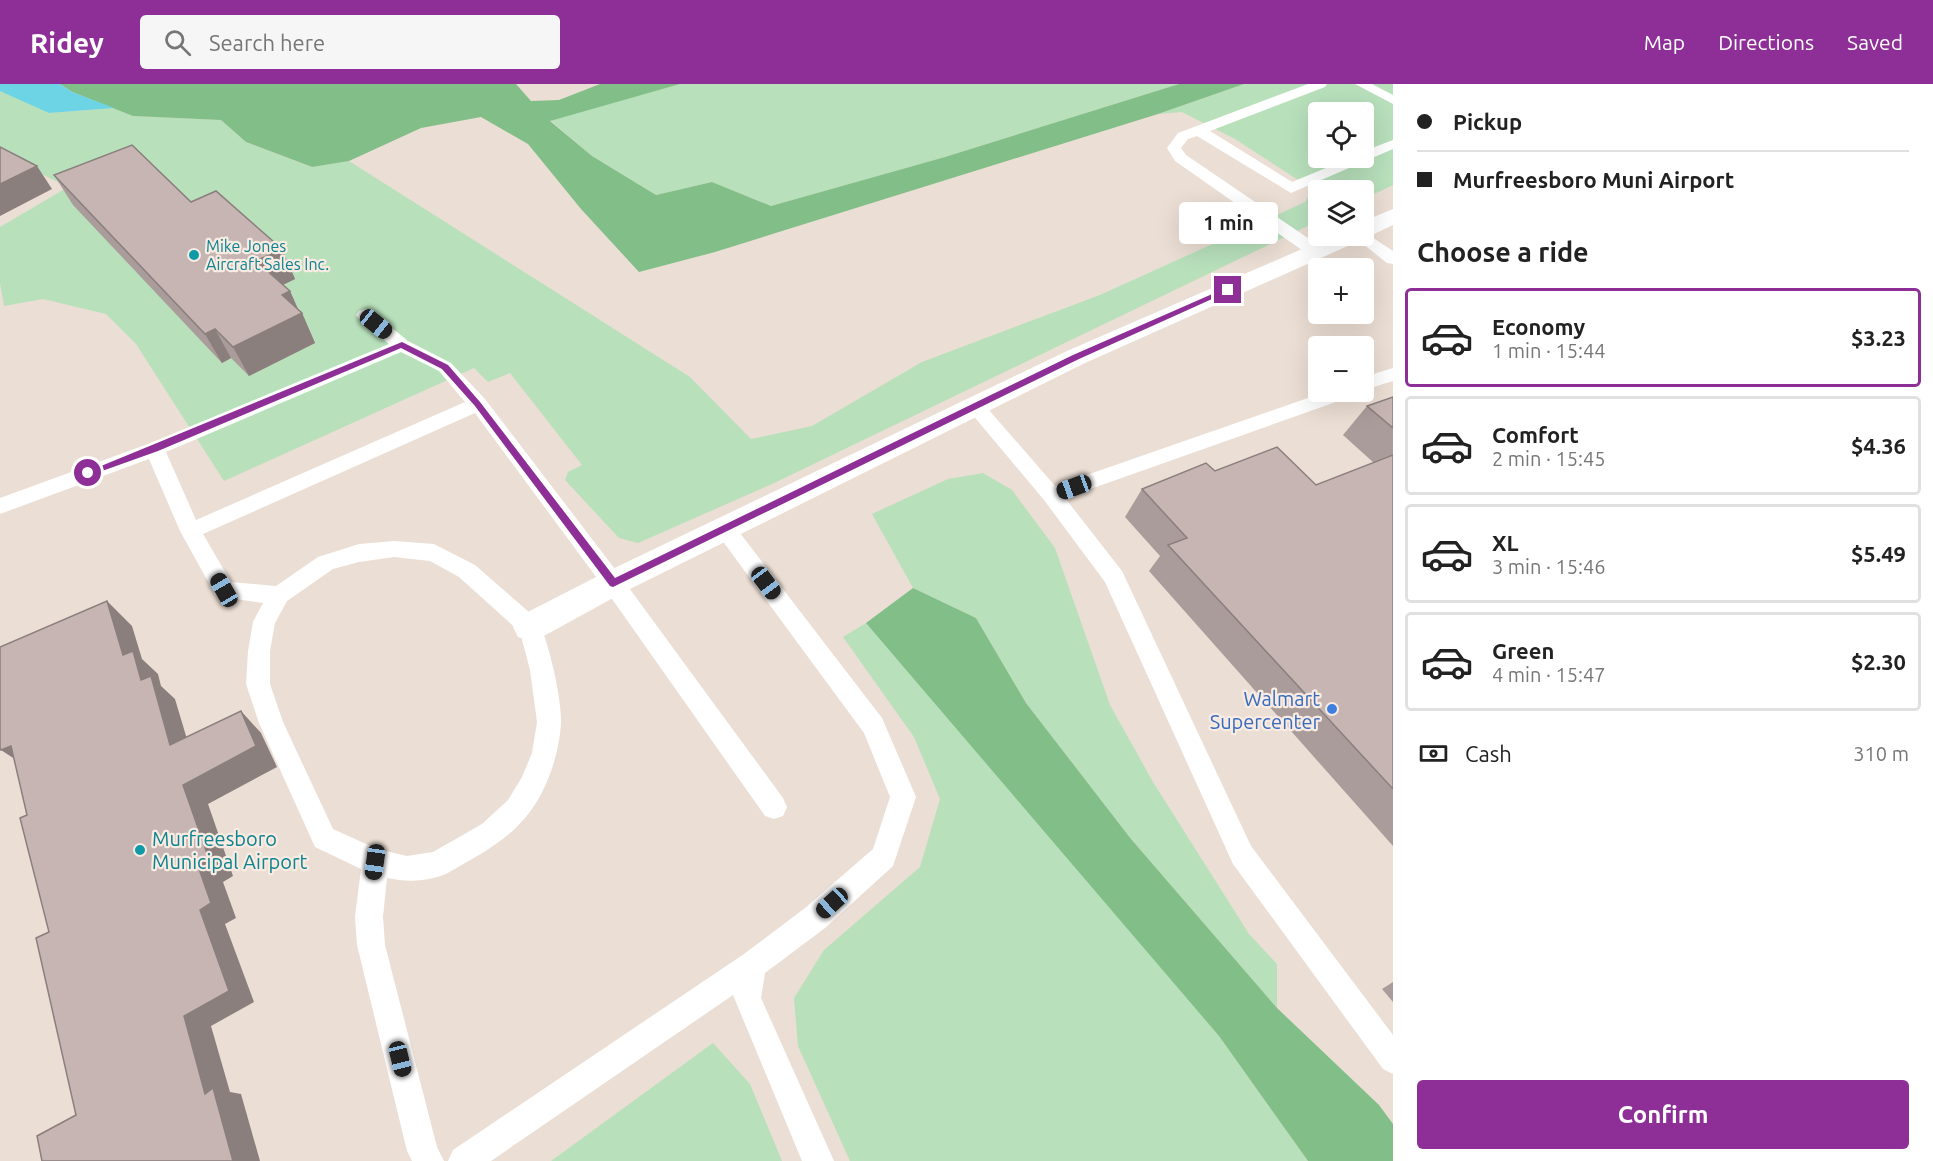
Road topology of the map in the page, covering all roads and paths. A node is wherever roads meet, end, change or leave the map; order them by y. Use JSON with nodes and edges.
{"nodes":[{"id":1,"x":1320,"y":84,"type":"edge"},
{"id":2,"x":1362,"y":84,"type":"edge"},
{"id":3,"x":1393,"y":100,"type":"edge"},
{"id":4,"x":1198,"y":130,"type":"junction"},
{"id":5,"x":1393,"y":144,"type":"edge"},
{"id":6,"x":1374,"y":152,"type":"edge"},
{"id":7,"x":1337,"y":168,"type":"edge"},
{"id":8,"x":1393,"y":216,"type":"edge"},
{"id":9,"x":1374,"y":225,"type":"edge"},
{"id":10,"x":1374,"y":245,"type":"edge"},
{"id":11,"x":1327,"y":246,"type":"edge"},
{"id":12,"x":1315,"y":251,"type":"junction"},
{"id":13,"x":1393,"y":259,"type":"edge"},
{"id":14,"x":365,"y":315,"type":"dead end"},
{"id":15,"x":402,"y":345,"type":"junction"},
{"id":16,"x":1393,"y":374,"type":"edge"},
{"id":17,"x":1374,"y":381,"type":"edge"},
{"id":18,"x":1315,"y":402,"type":"edge"},
{"id":19,"x":478,"y":404,"type":"junction"},
{"id":20,"x":975,"y":407,"type":"junction"},
{"id":21,"x":155,"y":448,"type":"junction"},
{"id":22,"x":1052,"y":495,"type":"junction"},
{"id":23,"x":0,"y":506,"type":"edge"},
{"id":24,"x":726,"y":530,"type":"junction"},
{"id":25,"x":190,"y":531,"type":"junction"},
{"id":26,"x":613,"y":583,"type":"junction"},
{"id":27,"x":279,"y":595,"type":"junction"},
{"id":28,"x":530,"y":627,"type":"junction"},
{"id":29,"x":774,"y":807,"type":"dead end"},
{"id":30,"x":375,"y":862,"type":"junction"},
{"id":31,"x":754,"y":964,"type":"junction"},
{"id":32,"x":1393,"y":1059,"type":"edge"},
{"id":33,"x":428,"y":1161,"type":"edge"},
{"id":34,"x":464,"y":1161,"type":"edge"},
{"id":35,"x":818,"y":1161,"type":"edge"}],
"edges":[{"from":1,"to":4,"type":"lane"},
{"from":2,"to":3,"type":"lane"},
{"from":4,"to":7,"type":"lane"},
{"from":4,"to":12,"type":"lane"},
{"from":5,"to":6,"type":"lane"},
{"from":8,"to":9,"type":"street"},
{"from":10,"to":13,"type":"lane"},
{"from":11,"to":12,"type":"street"},
{"from":12,"to":20,"type":"street"},
{"from":14,"to":15,"type":"lane"},
{"from":15,"to":19,"type":"lane"},
{"from":15,"to":21,"type":"lane"},
{"from":16,"to":17,"type":"lane"},
{"from":18,"to":22,"type":"lane"},
{"from":19,"to":25,"type":"lane"},
{"from":19,"to":26,"type":"lane"},
{"from":20,"to":22,"type":"lane"},
{"from":20,"to":24,"type":"street"},
{"from":21,"to":23,"type":"lane"},
{"from":21,"to":25,"type":"lane"},
{"from":22,"to":32,"type":"lane"},
{"from":24,"to":26,"type":"street"},
{"from":24,"to":31,"type":"lane"},
{"from":25,"to":27,"type":"lane"},
{"from":26,"to":28,"type":"street"},
{"from":26,"to":29,"type":"lane"},
{"from":27,"to":28,"type":"lane"},
{"from":27,"to":30,"type":"lane"},
{"from":28,"to":30,"type":"lane"},
{"from":30,"to":33,"type":"lane"},
{"from":31,"to":34,"type":"lane"},
{"from":31,"to":35,"type":"lane"}]}
